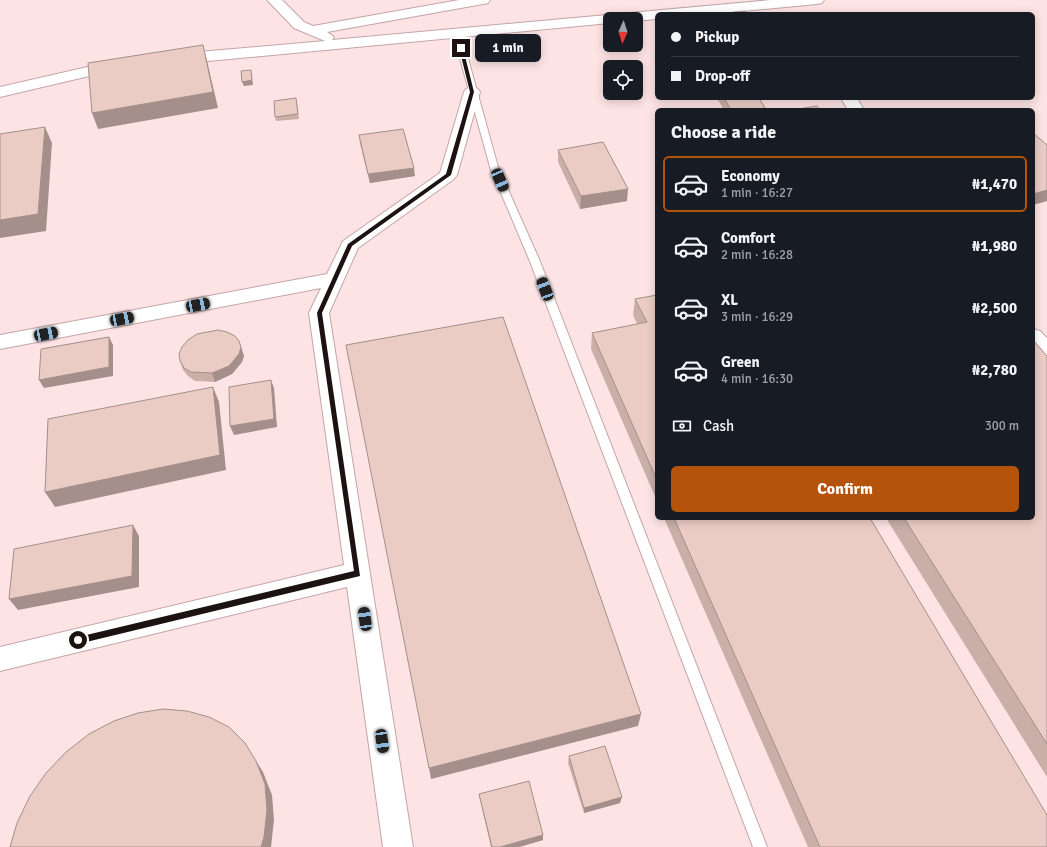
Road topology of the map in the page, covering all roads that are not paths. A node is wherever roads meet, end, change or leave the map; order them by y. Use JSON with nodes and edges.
{"nodes":[{"id":1,"x":274,"y":0,"type":"edge"},
{"id":2,"x":483,"y":0,"type":"edge"},
{"id":3,"x":815,"y":0,"type":"edge"},
{"id":4,"x":686,"y":12,"type":"edge"},
{"id":5,"x":818,"y":12,"type":"edge"},
{"id":6,"x":655,"y":15,"type":"edge"},
{"id":7,"x":643,"y":16,"type":"edge"},
{"id":8,"x":603,"y":20,"type":"edge"},
{"id":9,"x":313,"y":30,"type":"junction"},
{"id":10,"x":457,"y":33,"type":"junction"},
{"id":11,"x":342,"y":44,"type":"junction"},
{"id":12,"x":160,"y":60,"type":"edge"},
{"id":13,"x":129,"y":63,"type":"edge"},
{"id":14,"x":0,"y":92,"type":"edge"},
{"id":15,"x":472,"y":92,"type":"junction"},
{"id":16,"x":335,"y":279,"type":"junction"},
{"id":17,"x":1035,"y":338,"type":"edge"},
{"id":18,"x":0,"y":342,"type":"edge"},
{"id":19,"x":1047,"y":352,"type":"edge"},
{"id":20,"x":358,"y":573,"type":"junction"},
{"id":21,"x":0,"y":659,"type":"edge"},
{"id":22,"x":398,"y":847,"type":"edge"},
{"id":23,"x":760,"y":847,"type":"edge"}],
"edges":[{"from":1,"to":9,"type":"street"},
{"from":2,"to":9,"type":"street"},
{"from":3,"to":4,"type":"street"},
{"from":3,"to":5,"type":"street"},
{"from":6,"to":7,"type":"street"},
{"from":8,"to":10,"type":"street"},
{"from":9,"to":11,"type":"street"},
{"from":10,"to":11,"type":"street"},
{"from":10,"to":15,"type":"lane"},
{"from":11,"to":12,"type":"street"},
{"from":13,"to":14,"type":"street"},
{"from":15,"to":16,"type":"street"},
{"from":15,"to":23,"type":"lane"},
{"from":16,"to":18,"type":"street"},
{"from":16,"to":20,"type":"street"},
{"from":17,"to":19,"type":"street"},
{"from":20,"to":21,"type":"street"},
{"from":20,"to":22,"type":"street"}]}
